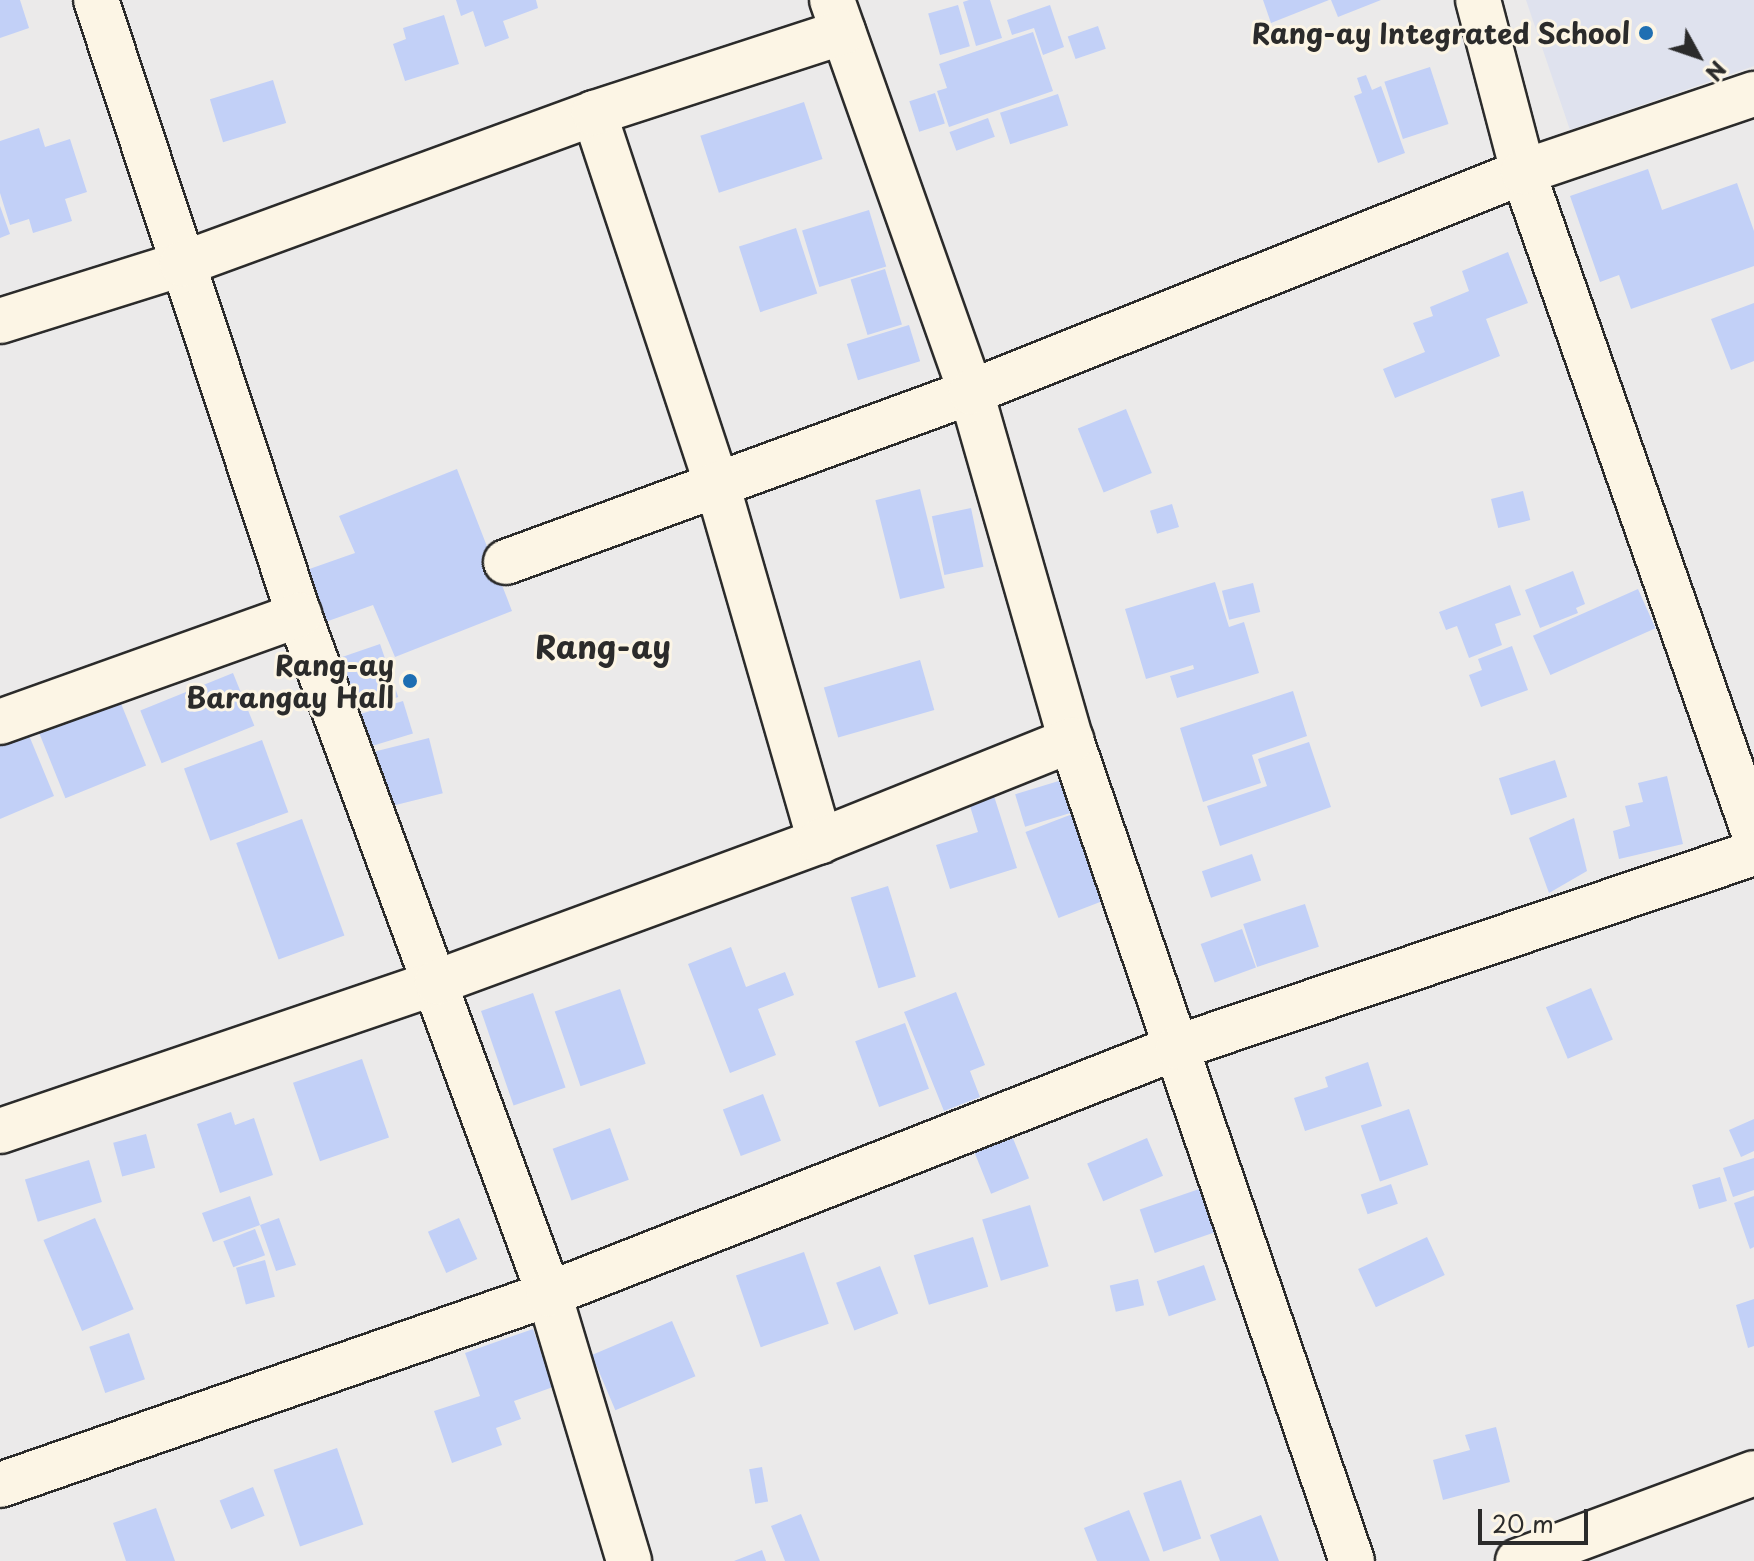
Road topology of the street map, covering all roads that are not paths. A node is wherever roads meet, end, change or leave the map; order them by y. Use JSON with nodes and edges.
{"nodes":[{"id":1,"x":96,"y":0,"type":"edge"},
{"id":2,"x":1478,"y":0,"type":"edge"},
{"id":3,"x":838,"y":16,"type":"edge"},
{"id":4,"x":1754,"y":94,"type":"edge"},
{"id":5,"x":594,"y":113,"type":"junction"},
{"id":6,"x":1523,"y":172,"type":"junction"},
{"id":7,"x":182,"y":264,"type":"junction"},
{"id":8,"x":0,"y":321,"type":"edge"},
{"id":9,"x":971,"y":392,"type":"junction"},
{"id":10,"x":717,"y":484,"type":"junction"},
{"id":11,"x":506,"y":562,"type":"dead end"},
{"id":12,"x":299,"y":615,"type":"junction"},
{"id":13,"x":0,"y":722,"type":"edge"},
{"id":14,"x":1071,"y":740,"type":"junction"},
{"id":15,"x":1754,"y":833,"type":"edge"},
{"id":16,"x":820,"y":841,"type":"junction"},
{"id":17,"x":1754,"y":853,"type":"edge"},
{"id":18,"x":437,"y":982,"type":"junction"},
{"id":19,"x":1178,"y":1047,"type":"junction"},
{"id":20,"x":0,"y":1131,"type":"edge"},
{"id":21,"x":549,"y":1294,"type":"junction"},
{"id":22,"x":1754,"y":1473,"type":"edge"},
{"id":23,"x":0,"y":1485,"type":"edge"},
{"id":24,"x":629,"y":1561,"type":"edge"},
{"id":25,"x":1352,"y":1561,"type":"edge"},
{"id":26,"x":1518,"y":1561,"type":"edge"}],
"edges":[{"from":1,"to":7,"type":"street"},
{"from":2,"to":6,"type":"street"},
{"from":3,"to":5,"type":"street"},
{"from":3,"to":9,"type":"street"},
{"from":4,"to":6,"type":"street"},
{"from":5,"to":7,"type":"street"},
{"from":5,"to":10,"type":"street"},
{"from":6,"to":9,"type":"street"},
{"from":6,"to":15,"type":"street"},
{"from":7,"to":8,"type":"street"},
{"from":7,"to":12,"type":"street"},
{"from":9,"to":10,"type":"street"},
{"from":9,"to":14,"type":"street"},
{"from":10,"to":11,"type":"street"},
{"from":10,"to":16,"type":"street"},
{"from":12,"to":13,"type":"street"},
{"from":12,"to":18,"type":"street"},
{"from":14,"to":16,"type":"street"},
{"from":14,"to":19,"type":"street"},
{"from":16,"to":18,"type":"street"},
{"from":17,"to":19,"type":"street"},
{"from":18,"to":20,"type":"street"},
{"from":18,"to":21,"type":"street"},
{"from":19,"to":21,"type":"street"},
{"from":19,"to":25,"type":"street"},
{"from":21,"to":23,"type":"street"},
{"from":21,"to":24,"type":"street"},
{"from":22,"to":26,"type":"street"}]}
